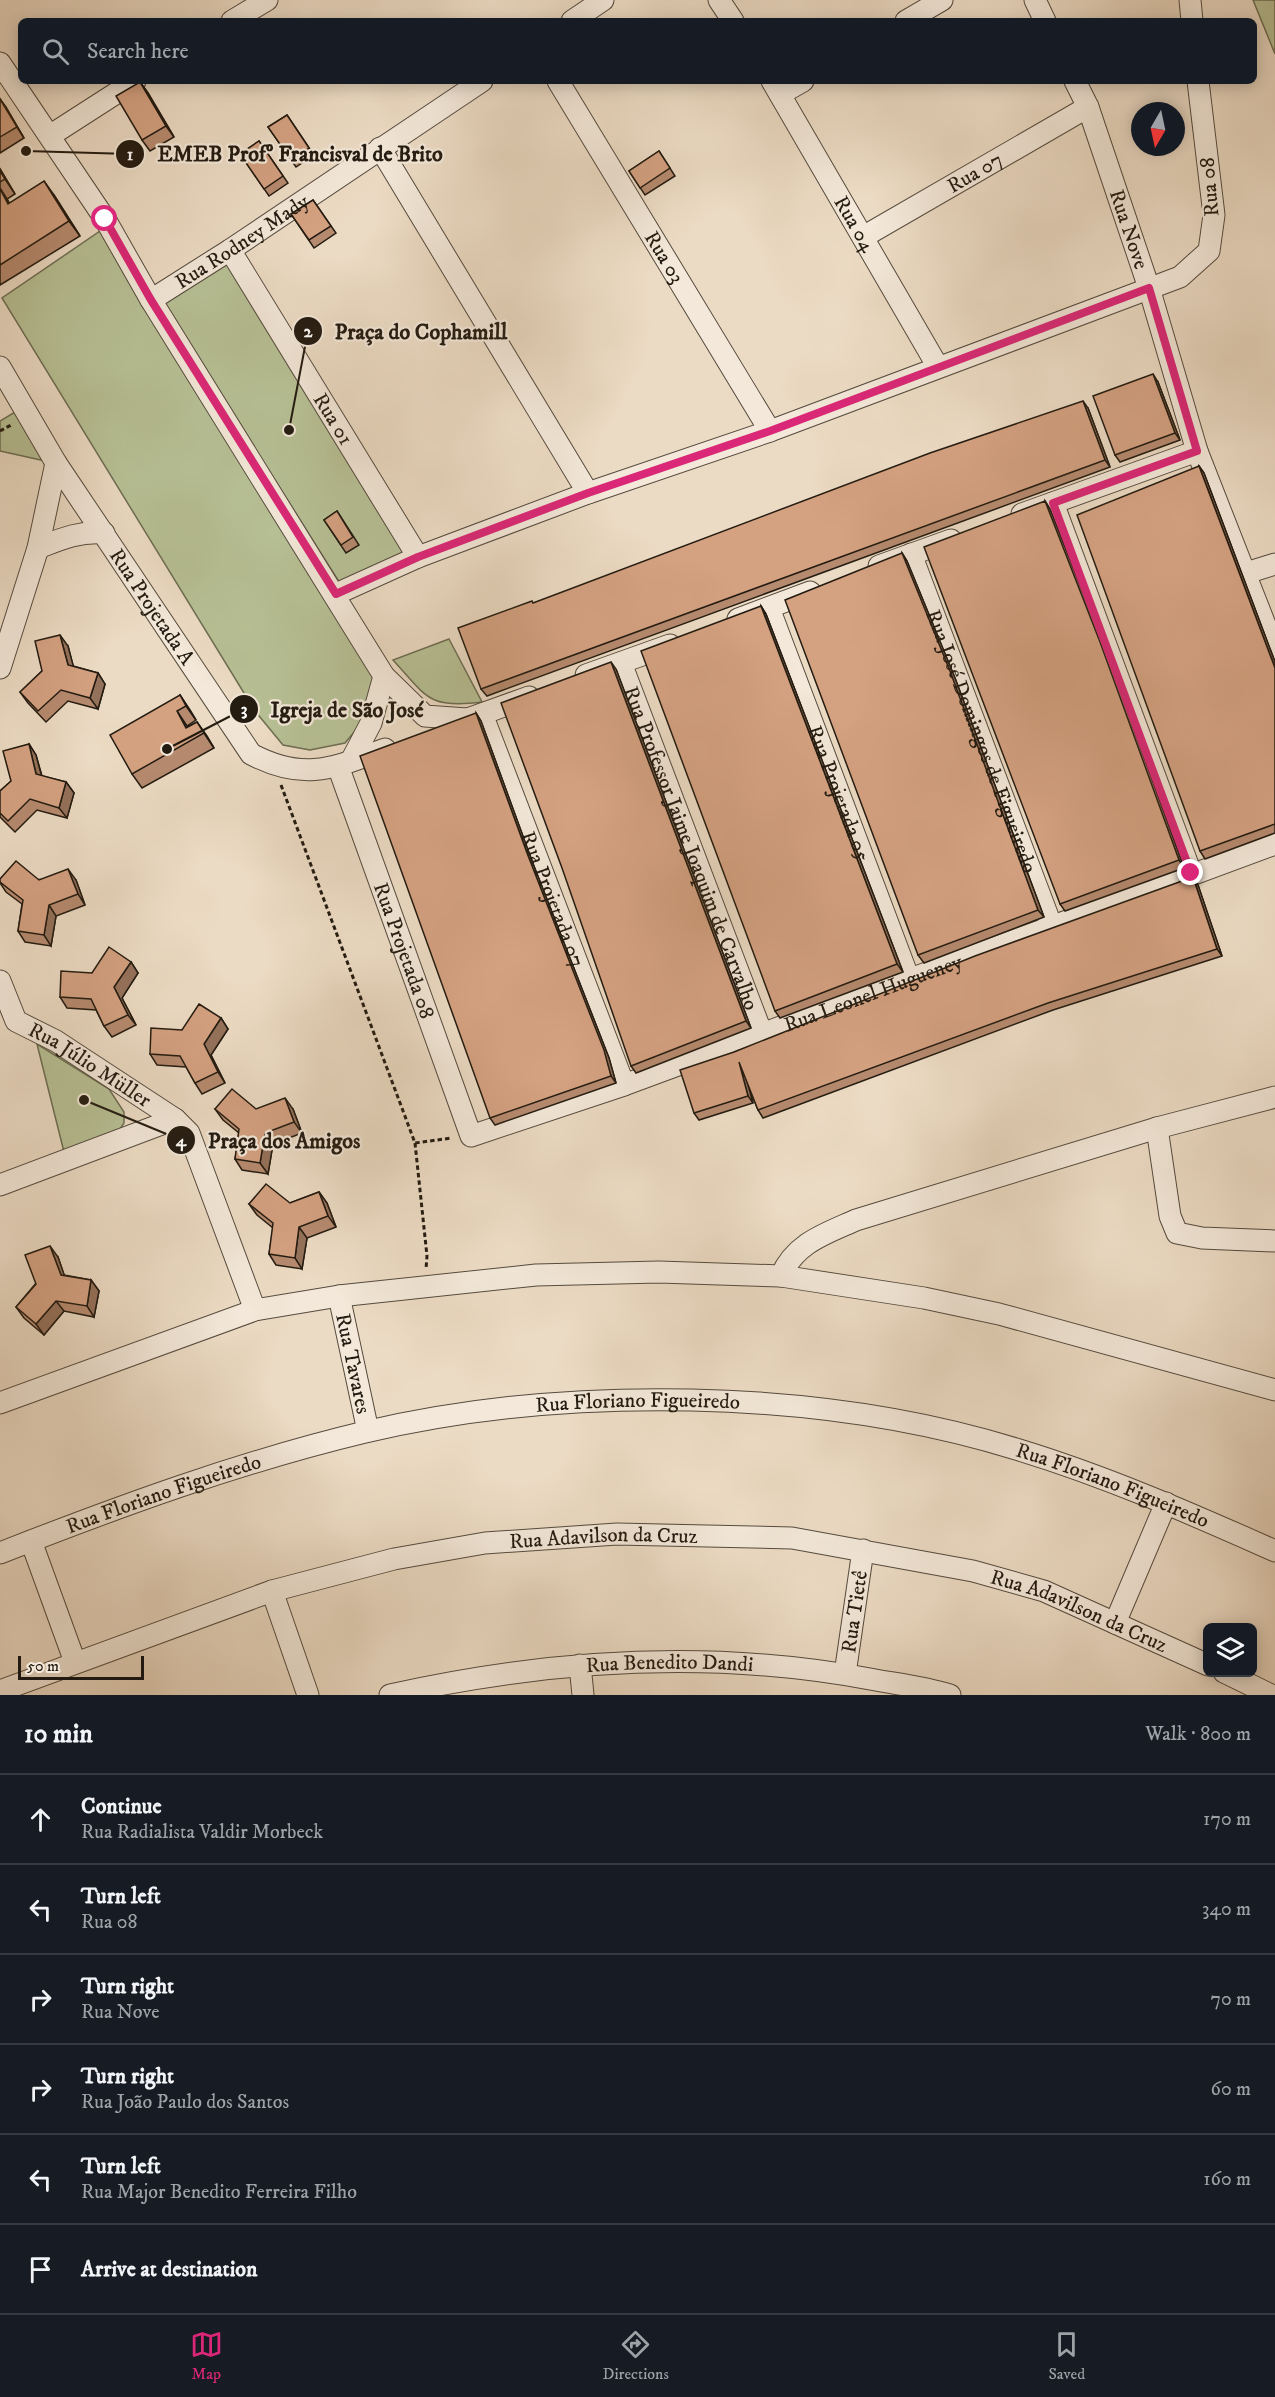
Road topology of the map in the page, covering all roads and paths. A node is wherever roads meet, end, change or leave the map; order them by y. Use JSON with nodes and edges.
{"nodes":[{"id":1,"x":267,"y":0,"type":"edge"},
{"id":2,"x":603,"y":0,"type":"edge"},
{"id":3,"x":719,"y":0,"type":"edge"},
{"id":4,"x":942,"y":0,"type":"edge"},
{"id":5,"x":1035,"y":0,"type":"edge"},
{"id":6,"x":1190,"y":0,"type":"edge"},
{"id":7,"x":237,"y":18,"type":"edge"},
{"id":8,"x":576,"y":18,"type":"edge"},
{"id":9,"x":731,"y":18,"type":"edge"},
{"id":10,"x":911,"y":18,"type":"edge"},
{"id":11,"x":1044,"y":18,"type":"edge"},
{"id":12,"x":1192,"y":18,"type":"edge"},
{"id":13,"x":0,"y":63,"type":"edge"},
{"id":14,"x":130,"y":84,"type":"edge"},
{"id":15,"x":477,"y":84,"type":"edge"},
{"id":16,"x":560,"y":84,"type":"edge"},
{"id":17,"x":791,"y":84,"type":"edge"},
{"id":18,"x":1076,"y":84,"type":"edge"},
{"id":19,"x":1198,"y":84,"type":"edge"},
{"id":20,"x":776,"y":88,"type":"edge"},
{"id":21,"x":1088,"y":107,"type":"junction"},
{"id":22,"x":51,"y":135,"type":"junction"},
{"id":23,"x":380,"y":148,"type":"junction"},
{"id":24,"x":863,"y":237,"type":"junction"},
{"id":25,"x":230,"y":250,"type":"junction"},
{"id":26,"x":1149,"y":288,"type":"junction"},
{"id":27,"x":151,"y":300,"type":"junction"},
{"id":28,"x":938,"y":367,"type":"junction"},
{"id":29,"x":2,"y":374,"type":"edge"},
{"id":30,"x":770,"y":431,"type":"junction"},
{"id":31,"x":1197,"y":451,"type":"junction"},
{"id":32,"x":56,"y":463,"type":"junction"},
{"id":33,"x":588,"y":493,"type":"junction"},
{"id":34,"x":1053,"y":503,"type":"junction"},
{"id":35,"x":998,"y":522,"type":"edge"},
{"id":36,"x":104,"y":533,"type":"junction"},
{"id":37,"x":966,"y":534,"type":"edge"},
{"id":38,"x":38,"y":548,"type":"junction"},
{"id":39,"x":911,"y":554,"type":"junction"},
{"id":40,"x":418,"y":557,"type":"junction"},
{"id":41,"x":1275,"y":564,"type":"edge"},
{"id":42,"x":1246,"y":573,"type":"junction"},
{"id":43,"x":857,"y":575,"type":"edge"},
{"id":44,"x":824,"y":587,"type":"edge"},
{"id":45,"x":336,"y":594,"type":"junction"},
{"id":46,"x":769,"y":608,"type":"junction"},
{"id":47,"x":716,"y":627,"type":"edge"},
{"id":48,"x":685,"y":639,"type":"edge"},
{"id":49,"x":1275,"y":650,"type":"edge"},
{"id":50,"x":621,"y":663,"type":"junction"},
{"id":51,"x":0,"y":668,"type":"edge"},
{"id":52,"x":384,"y":676,"type":"junction"},
{"id":53,"x":568,"y":682,"type":"edge"},
{"id":54,"x":546,"y":690,"type":"edge"},
{"id":55,"x":474,"y":717,"type":"junction"},
{"id":56,"x":425,"y":735,"type":"edge"},
{"id":57,"x":404,"y":742,"type":"edge"},
{"id":58,"x":344,"y":764,"type":"junction"},
{"id":59,"x":274,"y":766,"type":"junction"},
{"id":60,"x":1275,"y":844,"type":"edge"},
{"id":61,"x":1191,"y":873,"type":"junction"},
{"id":62,"x":1052,"y":927,"type":"junction"},
{"id":63,"x":909,"y":979,"type":"junction"},
{"id":64,"x":0,"y":981,"type":"edge"},
{"id":65,"x":8,"y":1024,"type":"edge"},
{"id":66,"x":762,"y":1034,"type":"junction"},
{"id":67,"x":624,"y":1085,"type":"junction"},
{"id":68,"x":1275,"y":1097,"type":"edge"},
{"id":69,"x":175,"y":1119,"type":"junction"},
{"id":70,"x":1157,"y":1128,"type":"junction"},
{"id":71,"x":471,"y":1136,"type":"junction"},
{"id":72,"x":415,"y":1143,"type":"junction"},
{"id":73,"x":0,"y":1185,"type":"edge"},
{"id":74,"x":1275,"y":1241,"type":"edge"},
{"id":75,"x":782,"y":1276,"type":"junction"},
{"id":76,"x":424,"y":1287,"type":"junction"},
{"id":77,"x":339,"y":1296,"type":"junction"},
{"id":78,"x":255,"y":1310,"type":"junction"},
{"id":79,"x":1273,"y":1389,"type":"edge"},
{"id":80,"x":0,"y":1403,"type":"edge"},
{"id":81,"x":1275,"y":1410,"type":"edge"},
{"id":82,"x":368,"y":1431,"type":"junction"},
{"id":83,"x":1166,"y":1503,"type":"junction"},
{"id":84,"x":31,"y":1541,"type":"junction"},
{"id":85,"x":863,"y":1550,"type":"junction"},
{"id":86,"x":1275,"y":1551,"type":"edge"},
{"id":87,"x":0,"y":1553,"type":"edge"},
{"id":88,"x":272,"y":1591,"type":"junction"},
{"id":89,"x":1115,"y":1623,"type":"junction"},
{"id":90,"x":75,"y":1662,"type":"junction"},
{"id":91,"x":1203,"y":1663,"type":"edge"},
{"id":92,"x":580,"y":1665,"type":"junction"},
{"id":93,"x":845,"y":1674,"type":"junction"},
{"id":94,"x":1234,"y":1677,"type":"edge"},
{"id":95,"x":0,"y":1691,"type":"edge"},
{"id":96,"x":308,"y":1695,"type":"edge"},
{"id":97,"x":390,"y":1695,"type":"edge"},
{"id":98,"x":583,"y":1695,"type":"edge"},
{"id":99,"x":950,"y":1695,"type":"edge"},
{"id":100,"x":1271,"y":1695,"type":"edge"}],
"edges":[{"from":1,"to":7,"type":"street"},
{"from":2,"to":8,"type":"street"},
{"from":3,"to":9,"type":"street"},
{"from":4,"to":10,"type":"street"},
{"from":5,"to":11,"type":"street"},
{"from":6,"to":12,"type":"street"},
{"from":13,"to":22,"type":"street"},
{"from":14,"to":22,"type":"street"},
{"from":15,"to":23,"type":"street","name":"Rua Rodney Mady"},
{"from":16,"to":30,"type":"street","name":"Rua 03"},
{"from":17,"to":20,"type":"street"},
{"from":18,"to":21,"type":"street","name":"Rua Nove"},
{"from":19,"to":26,"type":"street","name":"Rua 08"},
{"from":20,"to":24,"type":"street","name":"Rua 04"},
{"from":21,"to":24,"type":"street","name":"Rua 07"},
{"from":21,"to":26,"type":"street","name":"Rua Nove"},
{"from":22,"to":27,"type":"street"},
{"from":23,"to":25,"type":"street","name":"Rua Rodney Mady"},
{"from":23,"to":33,"type":"street"},
{"from":24,"to":28,"type":"street","name":"Rua 04"},
{"from":25,"to":27,"type":"street","name":"Rua Rodney Mady"},
{"from":25,"to":40,"type":"street","name":"Rua 01"},
{"from":26,"to":28,"type":"street","name":"Rua 08"},
{"from":26,"to":31,"type":"street","name":"Rua Nove"},
{"from":27,"to":45,"type":"street"},
{"from":28,"to":30,"type":"street","name":"Rua 08"},
{"from":29,"to":32,"type":"street","name":"Rua Projetada A"},
{"from":30,"to":33,"type":"street","name":"Rua 08"},
{"from":31,"to":34,"type":"street"},
{"from":31,"to":42,"type":"street","name":"Rua Nove"},
{"from":32,"to":36,"type":"street","name":"Rua Projetada A"},
{"from":32,"to":38,"type":"street"},
{"from":33,"to":40,"type":"street","name":"Rua 08"},
{"from":34,"to":35,"type":"street"},
{"from":34,"to":61,"type":"street"},
{"from":36,"to":38,"type":"street"},
{"from":36,"to":59,"type":"street","name":"Rua Projetada A"},
{"from":37,"to":39,"type":"street"},
{"from":38,"to":51,"type":"street"},
{"from":39,"to":43,"type":"street"},
{"from":39,"to":62,"type":"street","name":"Rua José Domingos de Figueiredo"},
{"from":40,"to":45,"type":"street","name":"Rua 08"},
{"from":41,"to":42,"type":"street"},
{"from":42,"to":49,"type":"street","name":"Rua Nove"},
{"from":44,"to":46,"type":"street"},
{"from":45,"to":52,"type":"street"},
{"from":46,"to":47,"type":"street"},
{"from":46,"to":63,"type":"street","name":"Rua Projetada 05"},
{"from":48,"to":50,"type":"street"},
{"from":50,"to":53,"type":"street"},
{"from":50,"to":66,"type":"street","name":"Rua Professor Jaime Joaquim de Carvalho"},
{"from":52,"to":55,"type":"street"},
{"from":52,"to":58,"type":"street"},
{"from":54,"to":55,"type":"street"},
{"from":55,"to":56,"type":"street"},
{"from":55,"to":67,"type":"street","name":"Rua Projetada 07"},
{"from":57,"to":58,"type":"street","name":"Rua Projetada A"},
{"from":58,"to":59,"type":"street","name":"Rua Projetada A"},
{"from":58,"to":71,"type":"street","name":"Rua Projetada 08"},
{"from":59,"to":72,"type":"path"},
{"from":60,"to":61,"type":"street","name":"Rua Leonel Hugueney"},
{"from":61,"to":62,"type":"street","name":"Rua Leonel Hugueney"},
{"from":62,"to":63,"type":"street","name":"Rua Leonel Hugueney"},
{"from":63,"to":66,"type":"street","name":"Rua Leonel Hugueney"},
{"from":64,"to":65,"type":"street","name":"Rua Júlio Müller"},
{"from":65,"to":69,"type":"street","name":"Rua Júlio Müller"},
{"from":66,"to":67,"type":"street","name":"Rua Leonel Hugueney"},
{"from":67,"to":71,"type":"street","name":"Rua Leonel Hugueney"},
{"from":68,"to":70,"type":"street"},
{"from":69,"to":73,"type":"street"},
{"from":69,"to":78,"type":"street","name":"Rua Júlio Müller"},
{"from":70,"to":74,"type":"street"},
{"from":70,"to":75,"type":"street"},
{"from":71,"to":72,"type":"path"},
{"from":72,"to":76,"type":"path"},
{"from":75,"to":76,"type":"street"},
{"from":75,"to":79,"type":"street"},
{"from":76,"to":77,"type":"street"},
{"from":77,"to":78,"type":"street"},
{"from":77,"to":82,"type":"street","name":"Rua Tavares"},
{"from":78,"to":80,"type":"street"},
{"from":79,"to":81,"type":"street"},
{"from":82,"to":83,"type":"street","name":"Rua Floriano Figueiredo"},
{"from":82,"to":84,"type":"street","name":"Rua Floriano Figueiredo"},
{"from":83,"to":86,"type":"street","name":"Rua Floriano Figueiredo"},
{"from":83,"to":89,"type":"street"},
{"from":84,"to":87,"type":"street","name":"Rua Floriano Figueiredo"},
{"from":84,"to":90,"type":"street"},
{"from":85,"to":88,"type":"street","name":"Rua Adavilson da Cruz"},
{"from":85,"to":89,"type":"street","name":"Rua Adavilson da Cruz"},
{"from":85,"to":93,"type":"street","name":"Rua Tietê"},
{"from":88,"to":90,"type":"street","name":"Rua Adavilson da Cruz"},
{"from":88,"to":96,"type":"street"},
{"from":89,"to":91,"type":"street","name":"Rua Adavilson da Cruz"},
{"from":90,"to":95,"type":"street","name":"Rua Adavilson da Cruz"},
{"from":92,"to":93,"type":"street","name":"Rua Benedito Dandi"},
{"from":92,"to":97,"type":"street","name":"Rua Benedito Dandi"},
{"from":92,"to":98,"type":"street"},
{"from":93,"to":99,"type":"street","name":"Rua Benedito Dandi"},
{"from":94,"to":100,"type":"street"}]}
